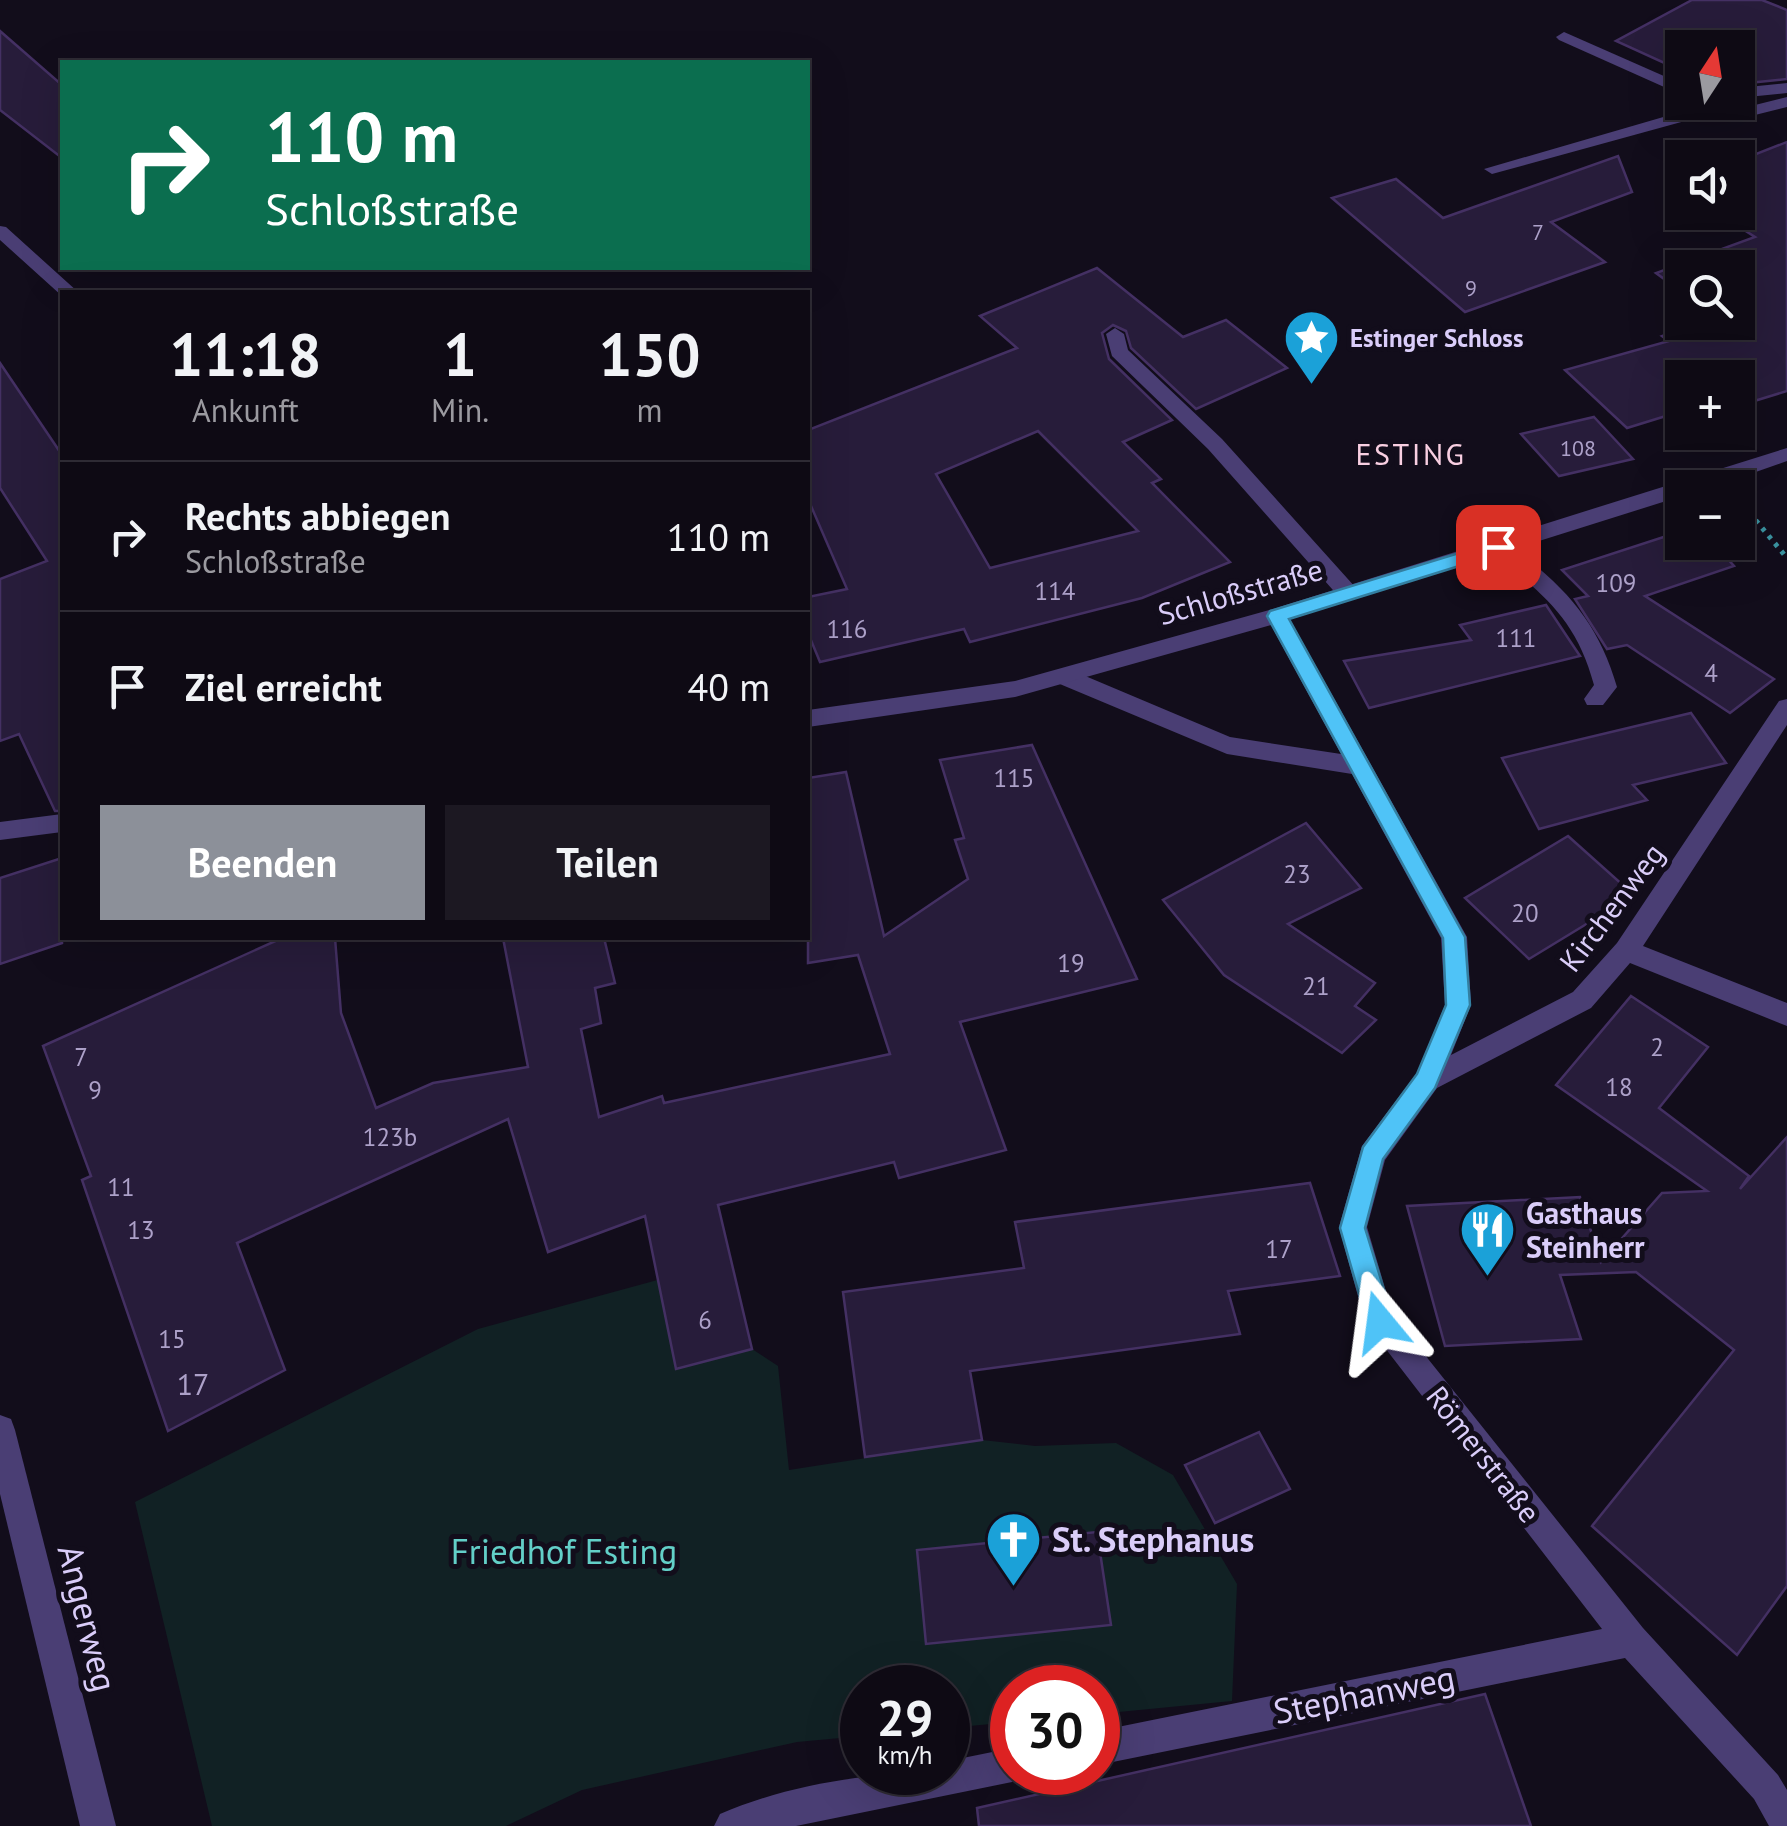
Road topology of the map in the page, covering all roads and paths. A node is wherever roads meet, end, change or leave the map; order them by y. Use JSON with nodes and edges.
{"nodes":[{"id":1,"x":1564,"y":37,"type":"dead end"},
{"id":2,"x":1665,"y":82,"type":"edge"},
{"id":3,"x":1787,"y":88,"type":"edge"},
{"id":4,"x":1755,"y":91,"type":"edge"},
{"id":5,"x":1787,"y":102,"type":"edge"},
{"id":6,"x":1755,"y":110,"type":"edge"},
{"id":7,"x":1670,"y":120,"type":"edge"},
{"id":8,"x":1492,"y":169,"type":"dead end"},
{"id":9,"x":0,"y":231,"type":"edge"},
{"id":10,"x":67,"y":290,"type":"edge"},
{"id":11,"x":1115,"y":334,"type":"dead end"},
{"id":12,"x":1787,"y":454,"type":"edge"},
{"id":13,"x":1739,"y":470,"type":"edge"},
{"id":14,"x":1665,"y":494,"type":"edge"},
{"id":15,"x":1755,"y":519,"type":"edge"},
{"id":16,"x":1498,"y":547,"type":"junction"},
{"id":17,"x":1787,"y":558,"type":"edge"},
{"id":18,"x":1348,"y":594,"type":"junction"},
{"id":19,"x":1277,"y":616,"type":"junction"},
{"id":20,"x":1063,"y":676,"type":"junction"},
{"id":21,"x":1596,"y":699,"type":"dead end"},
{"id":22,"x":1787,"y":707,"type":"edge"},
{"id":23,"x":810,"y":719,"type":"edge"},
{"id":24,"x":1360,"y":766,"type":"junction"},
{"id":25,"x":60,"y":822,"type":"edge"},
{"id":26,"x":0,"y":830,"type":"edge"},
{"id":27,"x":1626,"y":950,"type":"junction"},
{"id":28,"x":1787,"y":1015,"type":"edge"},
{"id":29,"x":1427,"y":1080,"type":"junction"},
{"id":30,"x":0,"y":1430,"type":"edge"},
{"id":31,"x":1631,"y":1640,"type":"junction"},
{"id":32,"x":1120,"y":1744,"type":"edge"},
{"id":33,"x":990,"y":1769,"type":"edge"},
{"id":34,"x":1787,"y":1824,"type":"edge"},
{"id":35,"x":98,"y":1826,"type":"edge"},
{"id":36,"x":732,"y":1826,"type":"edge"}],
"edges":[{"from":1,"to":2,"type":"street"},
{"from":3,"to":4,"type":"street"},
{"from":5,"to":6,"type":"street"},
{"from":7,"to":8,"type":"street"},
{"from":9,"to":10,"type":"street"},
{"from":11,"to":18,"type":"street"},
{"from":12,"to":13,"type":"street","name":"Schloßstraße"},
{"from":14,"to":16,"type":"street","name":"Schloßstraße"},
{"from":15,"to":17,"type":"path"},
{"from":16,"to":18,"type":"street","name":"Schloßstraße"},
{"from":16,"to":21,"type":"street"},
{"from":18,"to":19,"type":"street","name":"Schloßstraße"},
{"from":19,"to":20,"type":"street","name":"Schloßstraße"},
{"from":19,"to":24,"type":"street","name":"Römerstraße"},
{"from":20,"to":23,"type":"street","name":"Schloßstraße"},
{"from":20,"to":24,"type":"street"},
{"from":22,"to":27,"type":"street","name":"Kirchenweg"},
{"from":24,"to":29,"type":"street","name":"Römerstraße"},
{"from":25,"to":26,"type":"street"},
{"from":27,"to":28,"type":"street"},
{"from":27,"to":29,"type":"street","name":"Kirchenweg"},
{"from":29,"to":31,"type":"street","name":"Römerstraße"},
{"from":30,"to":35,"type":"street","name":"Angerweg"},
{"from":31,"to":32,"type":"street","name":"Stephanweg"},
{"from":31,"to":34,"type":"street","name":"Römerstraße"},
{"from":33,"to":36,"type":"street"}]}
